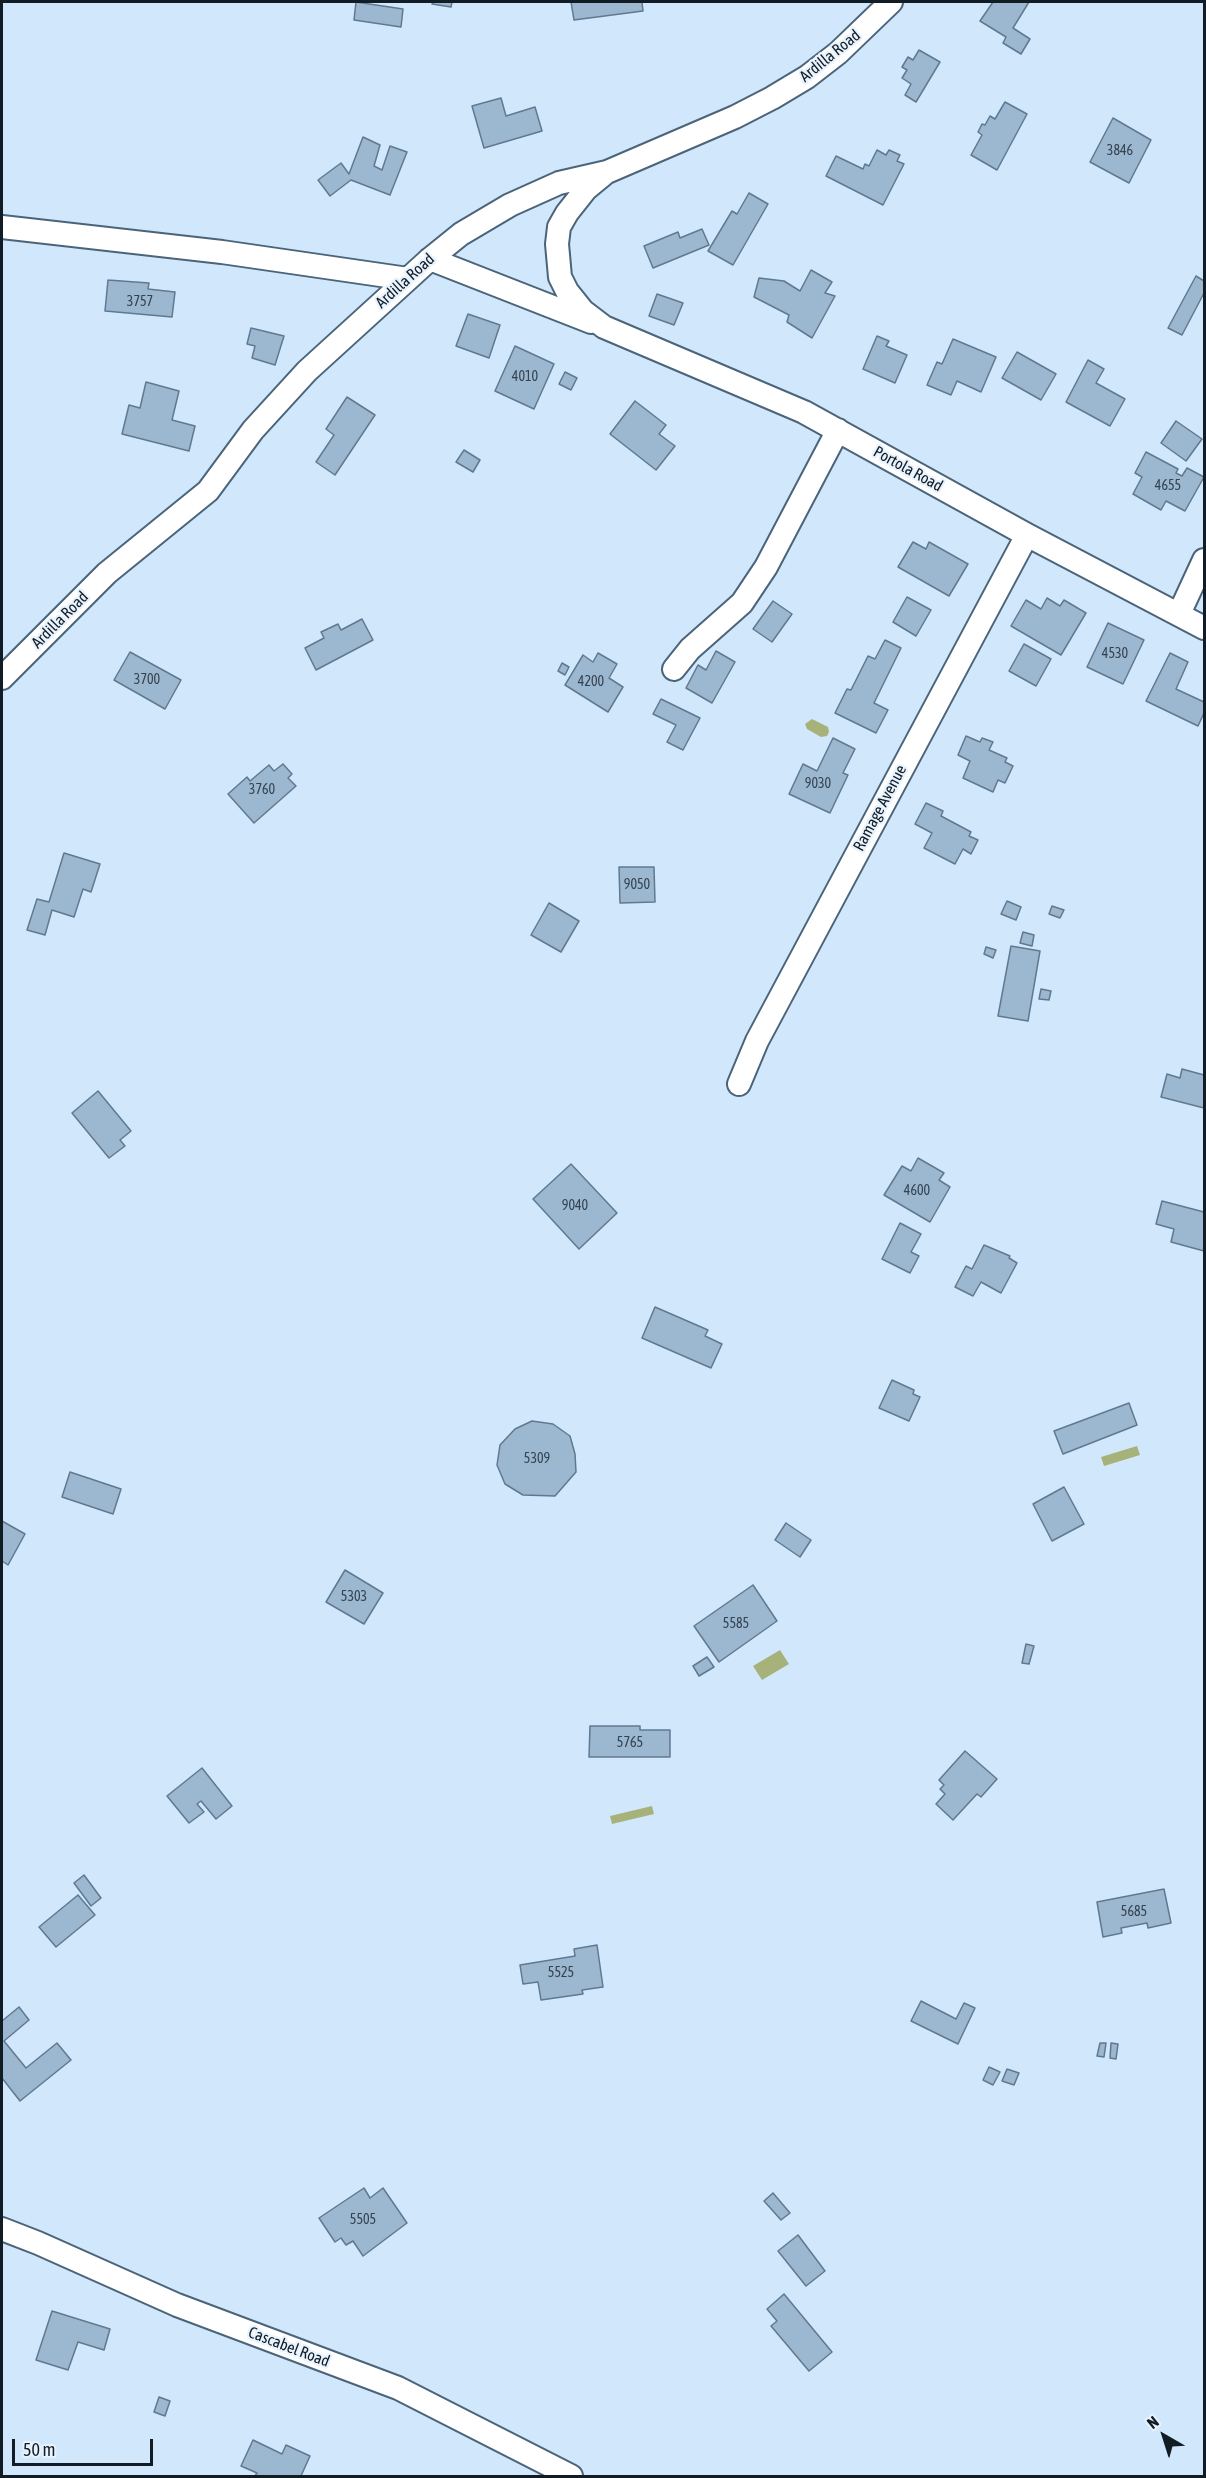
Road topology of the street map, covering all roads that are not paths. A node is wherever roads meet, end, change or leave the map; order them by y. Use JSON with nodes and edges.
{"nodes":[{"id":1,"x":891,"y":2,"type":"edge"},
{"id":2,"x":607,"y":172,"type":"junction"},
{"id":3,"x":2,"y":227,"type":"edge"},
{"id":4,"x":430,"y":259,"type":"junction"},
{"id":5,"x":408,"y":279,"type":"junction"},
{"id":6,"x":604,"y":327,"type":"junction"},
{"id":7,"x":838,"y":430,"type":"junction"},
{"id":8,"x":1027,"y":535,"type":"junction"},
{"id":9,"x":1204,"y":560,"type":"edge"},
{"id":10,"x":1179,"y":614,"type":"junction"},
{"id":11,"x":1204,"y":628,"type":"edge"},
{"id":12,"x":674,"y":669,"type":"dead end"},
{"id":13,"x":2,"y":678,"type":"edge"},
{"id":14,"x":739,"y":1084,"type":"dead end"},
{"id":15,"x":2,"y":2229,"type":"edge"},
{"id":16,"x":571,"y":2476,"type":"edge"}],
"edges":[{"from":1,"to":2,"type":"street","name":"Ardilla Road"},
{"from":2,"to":4,"type":"street","name":"Ardilla Road"},
{"from":2,"to":6,"type":"street","name":"Portola Road"},
{"from":3,"to":5,"type":"street"},
{"from":4,"to":5,"type":"street","name":"Ardilla Road"},
{"from":4,"to":6,"type":"street","name":"Portola Road"},
{"from":5,"to":13,"type":"street","name":"Ardilla Road"},
{"from":6,"to":7,"type":"street","name":"Portola Road"},
{"from":7,"to":8,"type":"street","name":"Portola Road"},
{"from":7,"to":12,"type":"street"},
{"from":8,"to":10,"type":"street","name":"Portola Road"},
{"from":8,"to":14,"type":"street","name":"Ramage Avenue"},
{"from":9,"to":10,"type":"street"},
{"from":10,"to":11,"type":"street","name":"Portola Road"},
{"from":15,"to":16,"type":"street","name":"Cascabel Road"}]}
